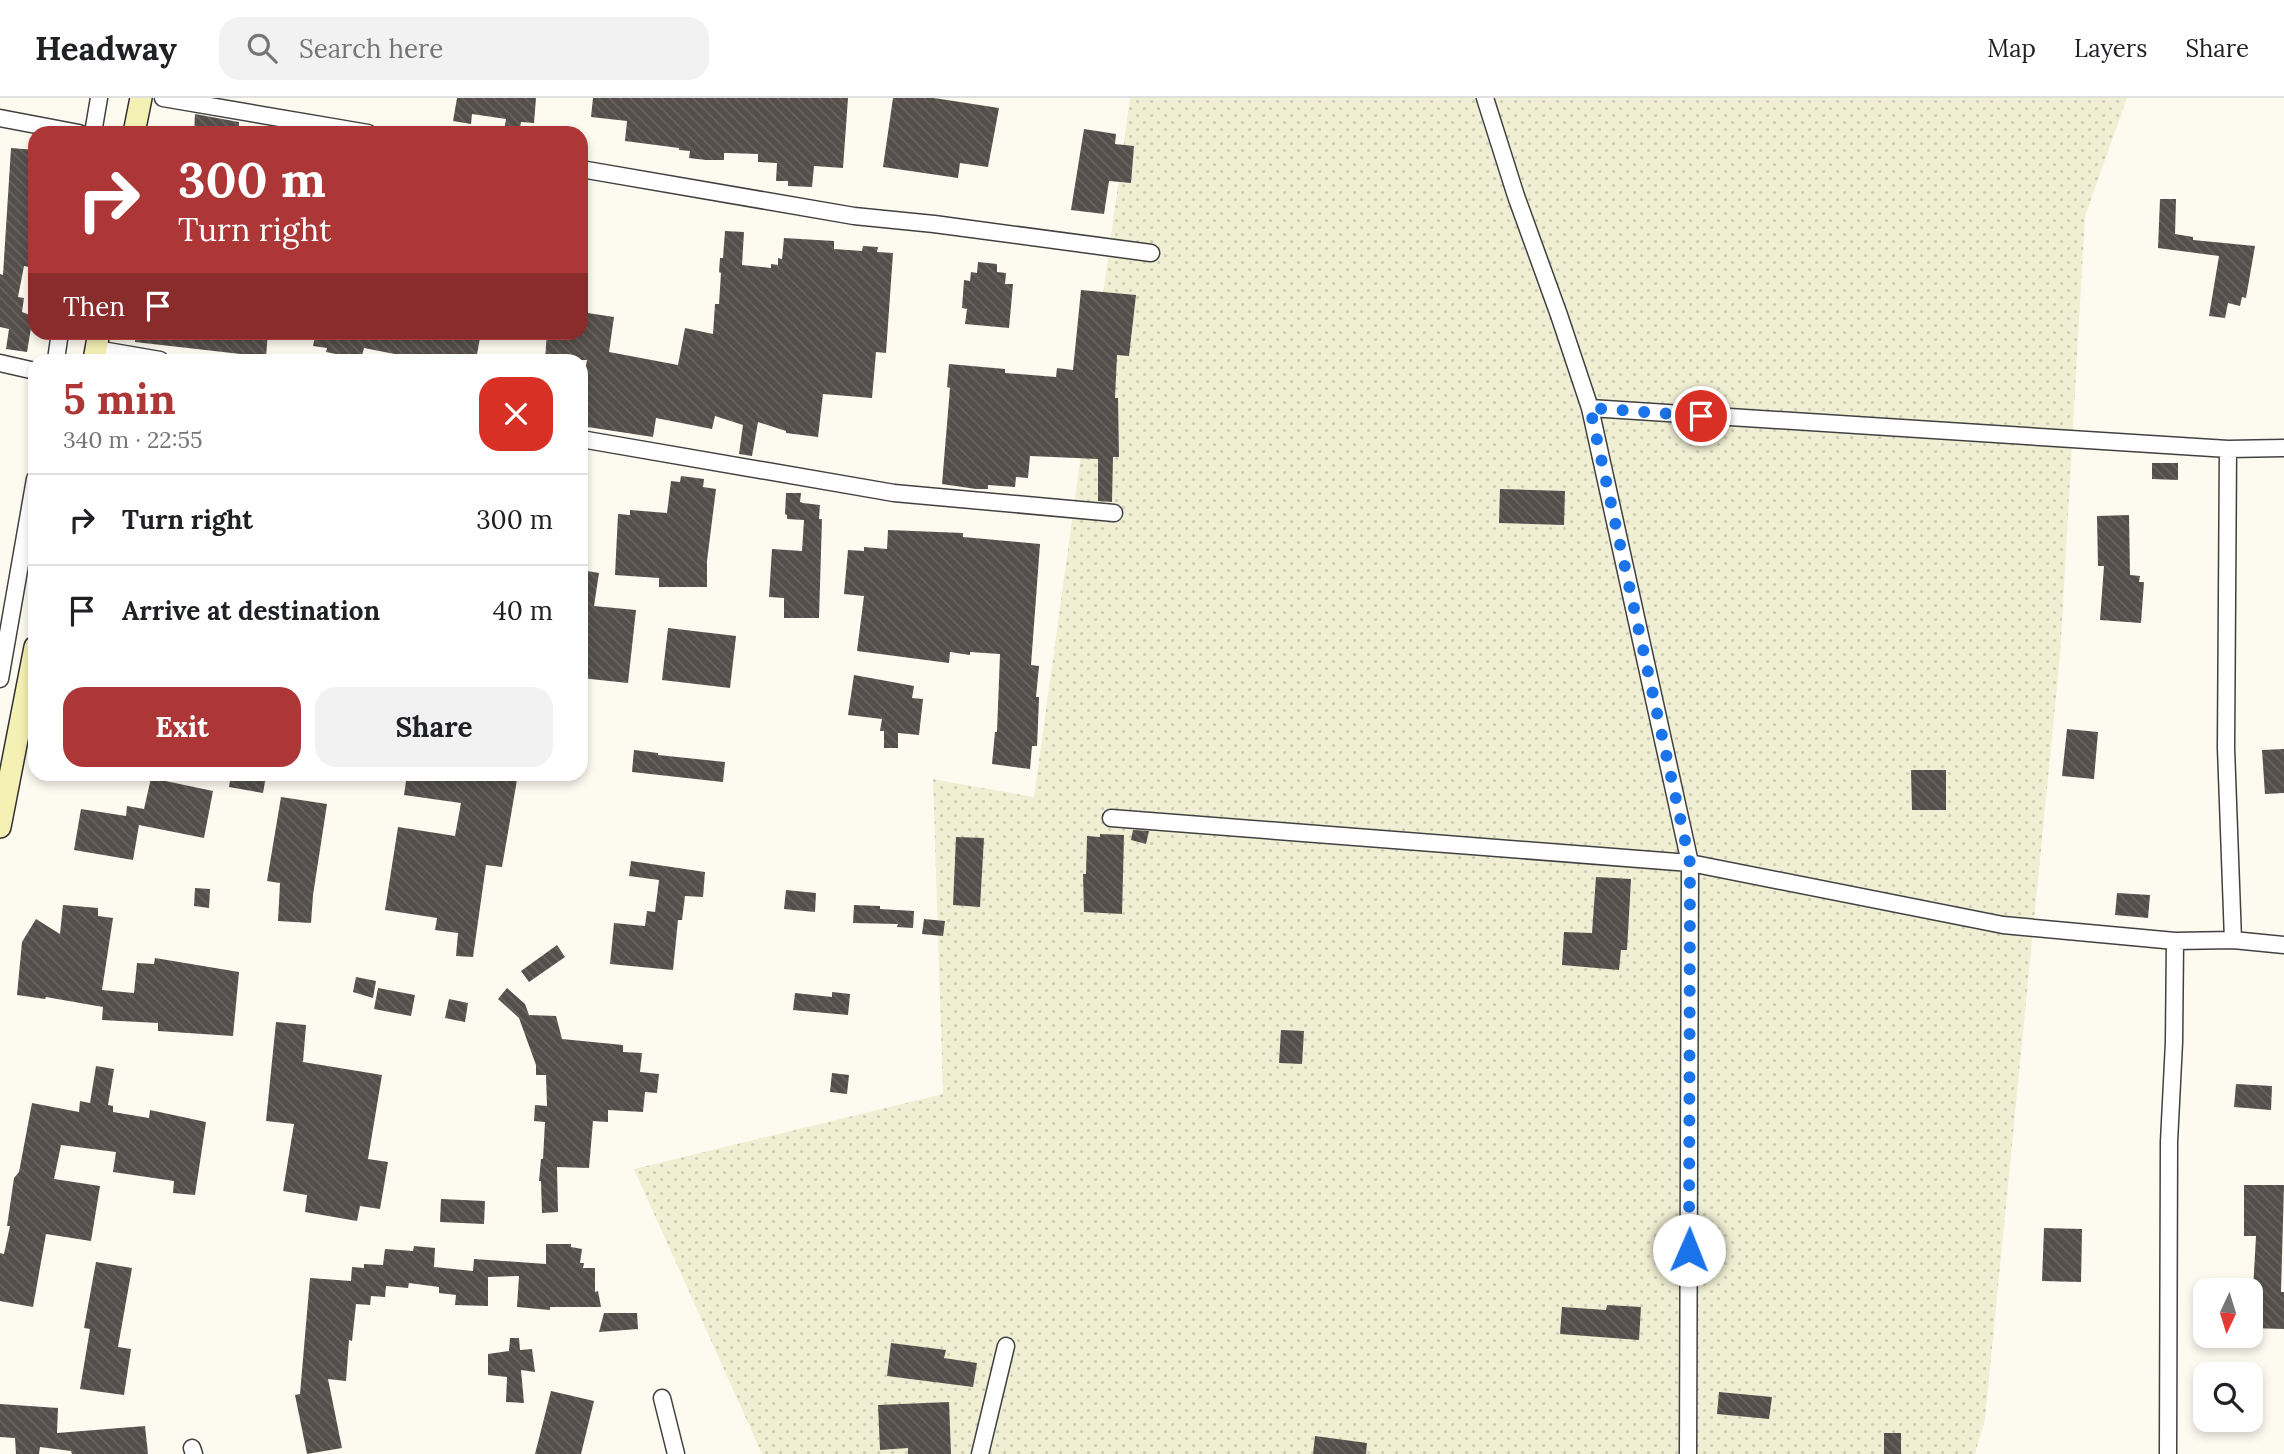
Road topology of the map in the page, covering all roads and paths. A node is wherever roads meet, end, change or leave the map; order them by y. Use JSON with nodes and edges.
{"nodes":[{"id":1,"x":99,"y":98,"type":"edge"},
{"id":2,"x":141,"y":98,"type":"edge"},
{"id":3,"x":163,"y":98,"type":"edge"},
{"id":4,"x":1485,"y":98,"type":"edge"},
{"id":5,"x":0,"y":118,"type":"edge"},
{"id":6,"x":42,"y":126,"type":"edge"},
{"id":7,"x":94,"y":126,"type":"edge"},
{"id":8,"x":135,"y":126,"type":"edge"},
{"id":9,"x":327,"y":126,"type":"edge"},
{"id":10,"x":588,"y":170,"type":"edge"},
{"id":11,"x":1151,"y":253,"type":"dead end"},
{"id":12,"x":96,"y":347,"type":"edge"},
{"id":13,"x":130,"y":354,"type":"edge"},
{"id":14,"x":0,"y":363,"type":"edge"},
{"id":15,"x":28,"y":369,"type":"edge"},
{"id":16,"x":1590,"y":408,"type":"junction"},
{"id":17,"x":588,"y":440,"type":"edge"},
{"id":18,"x":2284,"y":448,"type":"edge"},
{"id":19,"x":2228,"y":449,"type":"junction"},
{"id":20,"x":1114,"y":513,"type":"dead end"},
{"id":21,"x":28,"y":514,"type":"edge"},
{"id":22,"x":3,"y":641,"type":"edge"},
{"id":23,"x":0,"y":679,"type":"edge"},
{"id":24,"x":28,"y":683,"type":"edge"},
{"id":25,"x":1111,"y":818,"type":"dead end"},
{"id":26,"x":0,"y":827,"type":"edge"},
{"id":27,"x":1690,"y":863,"type":"junction"},
{"id":28,"x":2233,"y":940,"type":"junction"},
{"id":29,"x":2175,"y":941,"type":"junction"},
{"id":30,"x":2284,"y":945,"type":"edge"},
{"id":31,"x":1006,"y":1346,"type":"dead end"},
{"id":32,"x":662,"y":1398,"type":"dead end"},
{"id":33,"x":676,"y":1454,"type":"edge"},
{"id":34,"x":980,"y":1454,"type":"edge"},
{"id":35,"x":1688,"y":1454,"type":"edge"},
{"id":36,"x":2168,"y":1454,"type":"edge"}],
"edges":[{"from":1,"to":7,"type":"street"},
{"from":2,"to":8,"type":"main road"},
{"from":3,"to":9,"type":"street"},
{"from":4,"to":16,"type":"street"},
{"from":5,"to":6,"type":"street"},
{"from":10,"to":11,"type":"street"},
{"from":12,"to":13,"type":"street"},
{"from":14,"to":15,"type":"street"},
{"from":16,"to":19,"type":"street"},
{"from":16,"to":27,"type":"street"},
{"from":17,"to":20,"type":"street"},
{"from":18,"to":19,"type":"street"},
{"from":19,"to":28,"type":"street"},
{"from":21,"to":22,"type":"street"},
{"from":22,"to":23,"type":"street"},
{"from":24,"to":26,"type":"main road"},
{"from":25,"to":27,"type":"street"},
{"from":27,"to":29,"type":"street"},
{"from":27,"to":35,"type":"street"},
{"from":28,"to":29,"type":"street"},
{"from":28,"to":30,"type":"street"},
{"from":29,"to":36,"type":"street"},
{"from":31,"to":34,"type":"street"},
{"from":32,"to":33,"type":"street"}]}
